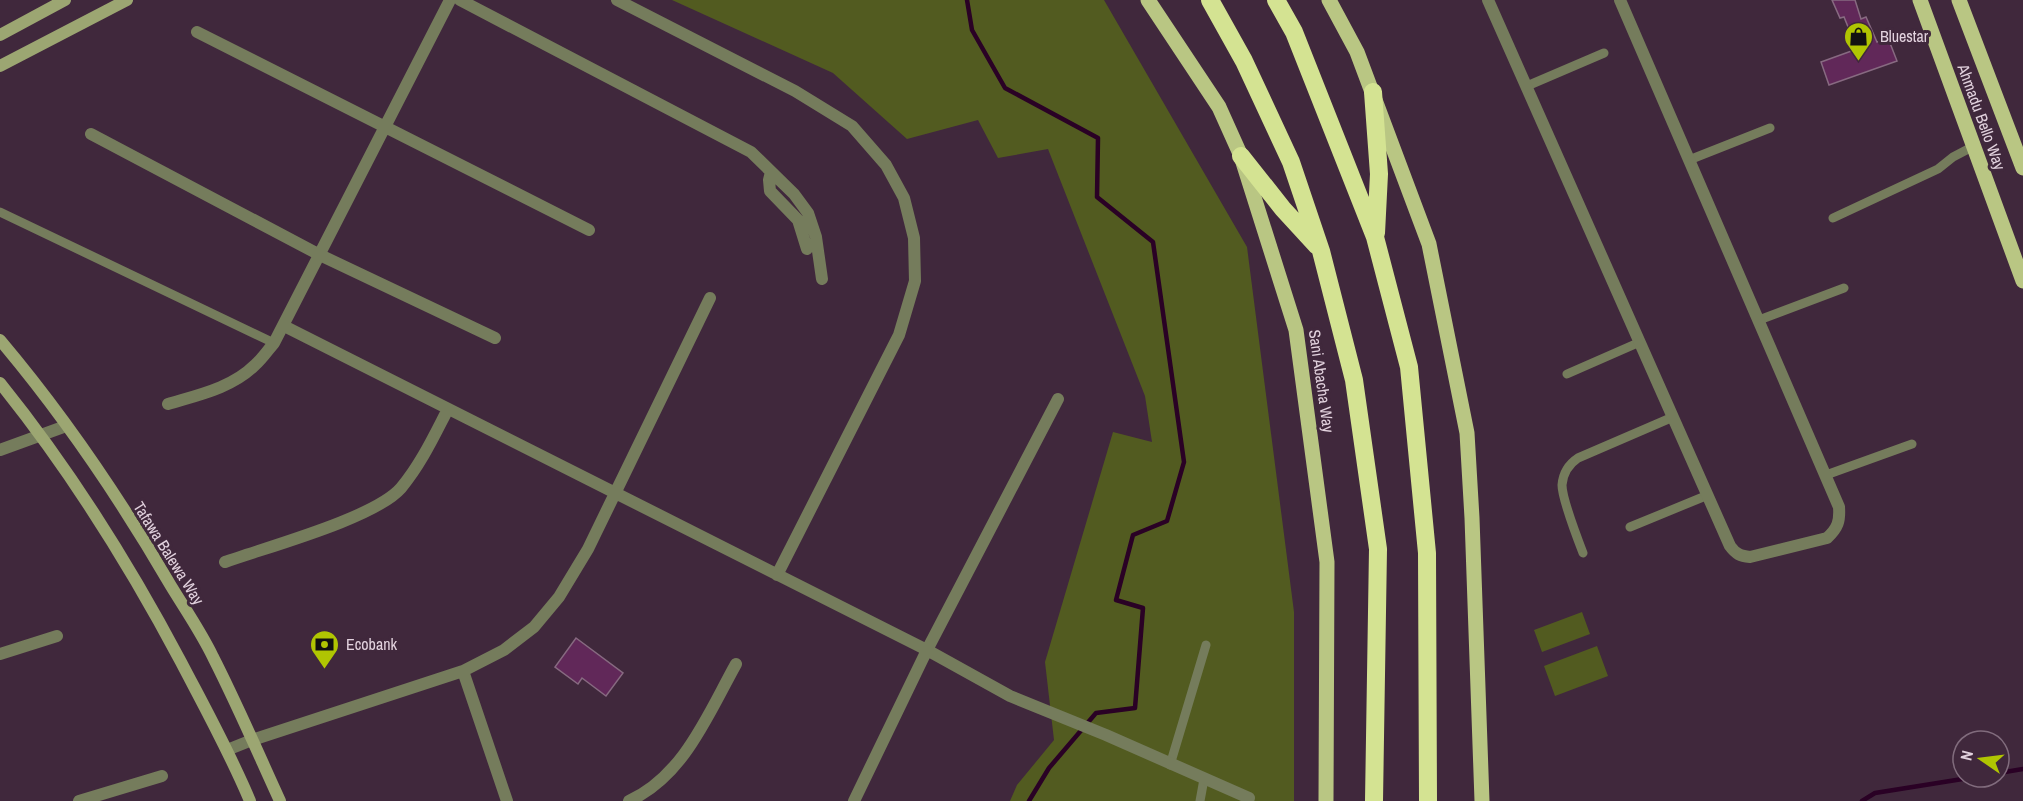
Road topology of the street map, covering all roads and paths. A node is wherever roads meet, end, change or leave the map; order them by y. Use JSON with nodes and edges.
{"nodes":[{"id":1,"x":65,"y":0,"type":"edge"},
{"id":2,"x":127,"y":0,"type":"edge"},
{"id":3,"x":450,"y":0,"type":"edge"},
{"id":4,"x":460,"y":0,"type":"edge"},
{"id":5,"x":617,"y":0,"type":"edge"},
{"id":6,"x":1148,"y":0,"type":"edge"},
{"id":7,"x":1210,"y":0,"type":"edge"},
{"id":8,"x":1276,"y":0,"type":"edge"},
{"id":9,"x":1329,"y":0,"type":"edge"},
{"id":10,"x":1488,"y":0,"type":"edge"},
{"id":11,"x":1920,"y":0,"type":"edge"},
{"id":12,"x":1959,"y":0,"type":"edge"},
{"id":13,"x":1622,"y":1,"type":"edge"},
{"id":14,"x":197,"y":32,"type":"dead end"},
{"id":15,"x":0,"y":34,"type":"edge"},
{"id":16,"x":1604,"y":53,"type":"dead end"},
{"id":17,"x":0,"y":66,"type":"edge"},
{"id":18,"x":1527,"y":86,"type":"junction"},
{"id":19,"x":1373,"y":92,"type":"junction"},
{"id":20,"x":385,"y":127,"type":"junction"},
{"id":21,"x":1770,"y":128,"type":"dead end"},
{"id":22,"x":91,"y":134,"type":"dead end"},
{"id":23,"x":1974,"y":146,"type":"junction"},
{"id":24,"x":1241,"y":156,"type":"junction"},
{"id":25,"x":1689,"y":160,"type":"junction"},
{"id":26,"x":2023,"y":168,"type":"edge"},
{"id":27,"x":771,"y":171,"type":"junction"},
{"id":28,"x":0,"y":212,"type":"edge"},
{"id":29,"x":1833,"y":218,"type":"dead end"},
{"id":30,"x":589,"y":230,"type":"dead end"},
{"id":31,"x":1375,"y":237,"type":"junction"},
{"id":32,"x":807,"y":249,"type":"dead end"},
{"id":33,"x":1321,"y":251,"type":"junction"},
{"id":34,"x":320,"y":255,"type":"junction"},
{"id":35,"x":822,"y":279,"type":"dead end"},
{"id":36,"x":2023,"y":281,"type":"edge"},
{"id":37,"x":1844,"y":288,"type":"dead end"},
{"id":38,"x":710,"y":298,"type":"dead end"},
{"id":39,"x":1759,"y":320,"type":"junction"},
{"id":40,"x":284,"y":326,"type":"junction"},
{"id":41,"x":495,"y":338,"type":"dead end"},
{"id":42,"x":0,"y":340,"type":"edge"},
{"id":43,"x":1640,"y":342,"type":"junction"},
{"id":44,"x":274,"y":343,"type":"junction"},
{"id":45,"x":1567,"y":374,"type":"dead end"},
{"id":46,"x":0,"y":383,"type":"edge"},
{"id":47,"x":1058,"y":399,"type":"dead end"},
{"id":48,"x":168,"y":404,"type":"dead end"},
{"id":49,"x":448,"y":409,"type":"junction"},
{"id":50,"x":1673,"y":417,"type":"junction"},
{"id":51,"x":66,"y":426,"type":"junction"},
{"id":52,"x":42,"y":435,"type":"junction"},
{"id":53,"x":1912,"y":444,"type":"dead end"},
{"id":54,"x":0,"y":450,"type":"edge"},
{"id":55,"x":1826,"y":475,"type":"junction"},
{"id":56,"x":614,"y":493,"type":"junction"},
{"id":57,"x":1707,"y":495,"type":"junction"},
{"id":58,"x":1630,"y":527,"type":"dead end"},
{"id":59,"x":1583,"y":554,"type":"dead end"},
{"id":60,"x":225,"y":562,"type":"dead end"},
{"id":61,"x":777,"y":575,"type":"junction"},
{"id":62,"x":57,"y":636,"type":"dead end"},
{"id":63,"x":1206,"y":645,"type":"dead end"},
{"id":64,"x":927,"y":650,"type":"junction"},
{"id":65,"x":0,"y":654,"type":"edge"},
{"id":66,"x":736,"y":664,"type":"dead end"},
{"id":67,"x":463,"y":671,"type":"junction"},
{"id":68,"x":252,"y":740,"type":"junction"},
{"id":69,"x":227,"y":750,"type":"junction"},
{"id":70,"x":1170,"y":765,"type":"junction"},
{"id":71,"x":162,"y":776,"type":"dead end"},
{"id":72,"x":1204,"y":779,"type":"junction"},
{"id":73,"x":1249,"y":798,"type":"dead end"},
{"id":74,"x":79,"y":801,"type":"edge"},
{"id":75,"x":250,"y":801,"type":"edge"},
{"id":76,"x":280,"y":801,"type":"edge"},
{"id":77,"x":507,"y":801,"type":"edge"},
{"id":78,"x":629,"y":801,"type":"edge"},
{"id":79,"x":854,"y":801,"type":"edge"},
{"id":80,"x":1200,"y":801,"type":"edge"},
{"id":81,"x":1326,"y":801,"type":"edge"},
{"id":82,"x":1374,"y":801,"type":"edge"},
{"id":83,"x":1428,"y":801,"type":"edge"},
{"id":84,"x":1482,"y":801,"type":"edge"}],
"edges":[{"from":1,"to":15,"type":"main road"},
{"from":2,"to":17,"type":"main road"},
{"from":3,"to":20,"type":"street"},
{"from":4,"to":27,"type":"street"},
{"from":5,"to":61,"type":"street"},
{"from":6,"to":24,"type":"main road","name":"Sani Abacha Way"},
{"from":7,"to":33,"type":"highway","name":"Sani Abacha Way"},
{"from":8,"to":31,"type":"highway"},
{"from":9,"to":19,"type":"main road"},
{"from":10,"to":18,"type":"street"},
{"from":11,"to":23,"type":"main road","name":"Ahmadu Bello Way"},
{"from":12,"to":26,"type":"main road","name":"Ahmadu Bello Way"},
{"from":13,"to":25,"type":"street"},
{"from":14,"to":20,"type":"street"},
{"from":16,"to":18,"type":"lane"},
{"from":18,"to":43,"type":"street"},
{"from":19,"to":31,"type":"highway"},
{"from":19,"to":84,"type":"main road"},
{"from":20,"to":30,"type":"street"},
{"from":20,"to":34,"type":"street"},
{"from":21,"to":25,"type":"lane"},
{"from":22,"to":34,"type":"street"},
{"from":23,"to":29,"type":"lane"},
{"from":23,"to":36,"type":"main road","name":"Ahmadu Bello Way"},
{"from":24,"to":33,"type":"highway"},
{"from":24,"to":81,"type":"main road","name":"Sani Abacha Way"},
{"from":25,"to":39,"type":"street"},
{"from":27,"to":32,"type":"street"},
{"from":27,"to":35,"type":"street"},
{"from":28,"to":44,"type":"lane"},
{"from":31,"to":83,"type":"highway"},
{"from":33,"to":82,"type":"highway","name":"Sani Abacha Way"},
{"from":34,"to":40,"type":"street"},
{"from":34,"to":41,"type":"street"},
{"from":37,"to":39,"type":"lane"},
{"from":38,"to":56,"type":"street"},
{"from":39,"to":55,"type":"street"},
{"from":40,"to":44,"type":"street"},
{"from":40,"to":49,"type":"street"},
{"from":42,"to":51,"type":"main road","name":"Tafawa Balewa Way"},
{"from":43,"to":45,"type":"lane"},
{"from":43,"to":50,"type":"street"},
{"from":44,"to":48,"type":"street"},
{"from":46,"to":52,"type":"main road"},
{"from":47,"to":64,"type":"street"},
{"from":49,"to":56,"type":"street"},
{"from":49,"to":60,"type":"street"},
{"from":50,"to":57,"type":"street"},
{"from":50,"to":59,"type":"lane"},
{"from":51,"to":52,"type":"street"},
{"from":51,"to":68,"type":"main road","name":"Tafawa Balewa Way"},
{"from":52,"to":54,"type":"street"},
{"from":52,"to":69,"type":"main road"},
{"from":53,"to":55,"type":"lane"},
{"from":55,"to":57,"type":"street"},
{"from":56,"to":61,"type":"street"},
{"from":56,"to":67,"type":"street"},
{"from":57,"to":58,"type":"lane"},
{"from":61,"to":64,"type":"street"},
{"from":62,"to":65,"type":"street"},
{"from":63,"to":70,"type":"lane"},
{"from":64,"to":70,"type":"street"},
{"from":64,"to":79,"type":"street"},
{"from":66,"to":78,"type":"street"},
{"from":67,"to":68,"type":"street"},
{"from":67,"to":77,"type":"street"},
{"from":68,"to":69,"type":"street"},
{"from":68,"to":76,"type":"main road","name":"Tafawa Balewa Way"},
{"from":69,"to":75,"type":"main road"},
{"from":70,"to":72,"type":"street"},
{"from":71,"to":74,"type":"street"},
{"from":72,"to":73,"type":"street"},
{"from":72,"to":80,"type":"lane"}]}
